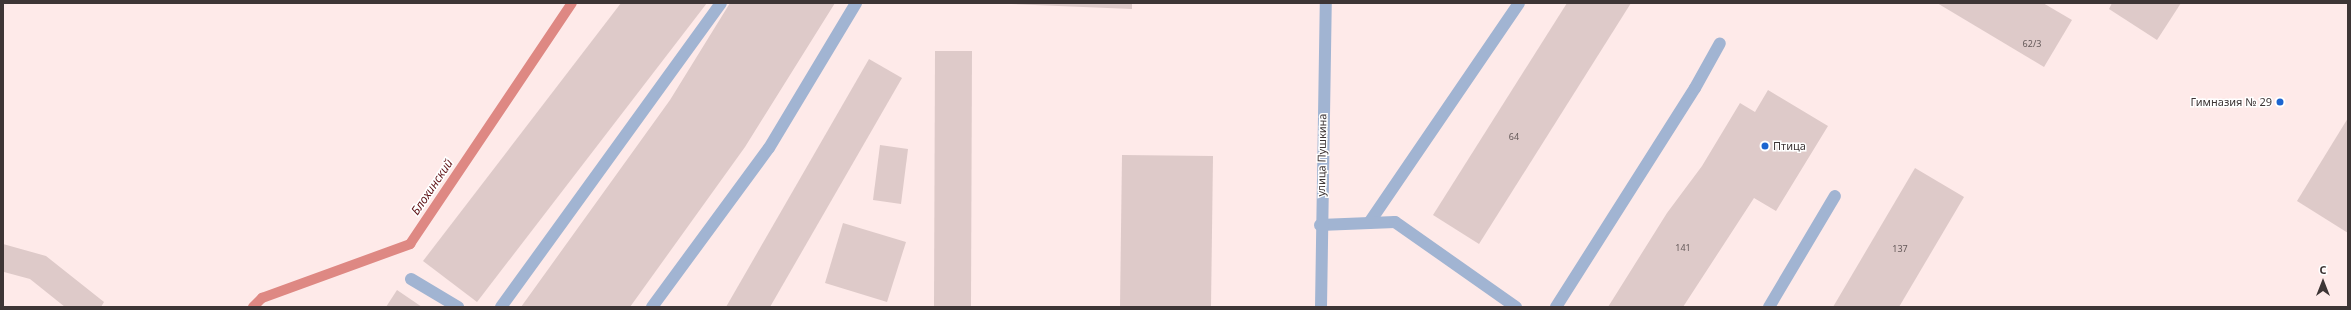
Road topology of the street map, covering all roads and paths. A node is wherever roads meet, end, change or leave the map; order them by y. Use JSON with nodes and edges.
{"nodes":[{"id":1,"x":721,"y":3,"type":"edge"},
{"id":2,"x":856,"y":3,"type":"edge"},
{"id":3,"x":1326,"y":3,"type":"edge"},
{"id":4,"x":1519,"y":3,"type":"edge"},
{"id":5,"x":1720,"y":43,"type":"dead end"},
{"id":6,"x":1835,"y":196,"type":"dead end"},
{"id":7,"x":1369,"y":223,"type":"junction"},
{"id":8,"x":1320,"y":225,"type":"junction"},
{"id":9,"x":411,"y":278,"type":"dead end"},
{"id":10,"x":458,"y":307,"type":"edge"},
{"id":11,"x":501,"y":307,"type":"edge"},
{"id":12,"x":652,"y":307,"type":"edge"},
{"id":13,"x":1321,"y":307,"type":"edge"},
{"id":14,"x":1516,"y":307,"type":"edge"},
{"id":15,"x":1556,"y":307,"type":"edge"},
{"id":16,"x":1769,"y":307,"type":"edge"}],
"edges":[{"from":1,"to":11,"type":"street"},
{"from":2,"to":12,"type":"street"},
{"from":3,"to":8,"type":"street","name":"улица Пушкина"},
{"from":4,"to":7,"type":"street"},
{"from":5,"to":15,"type":"street"},
{"from":6,"to":16,"type":"street"},
{"from":7,"to":8,"type":"street"},
{"from":7,"to":14,"type":"street"},
{"from":8,"to":13,"type":"street","name":"улица Пушкина"},
{"from":9,"to":10,"type":"street"}]}
